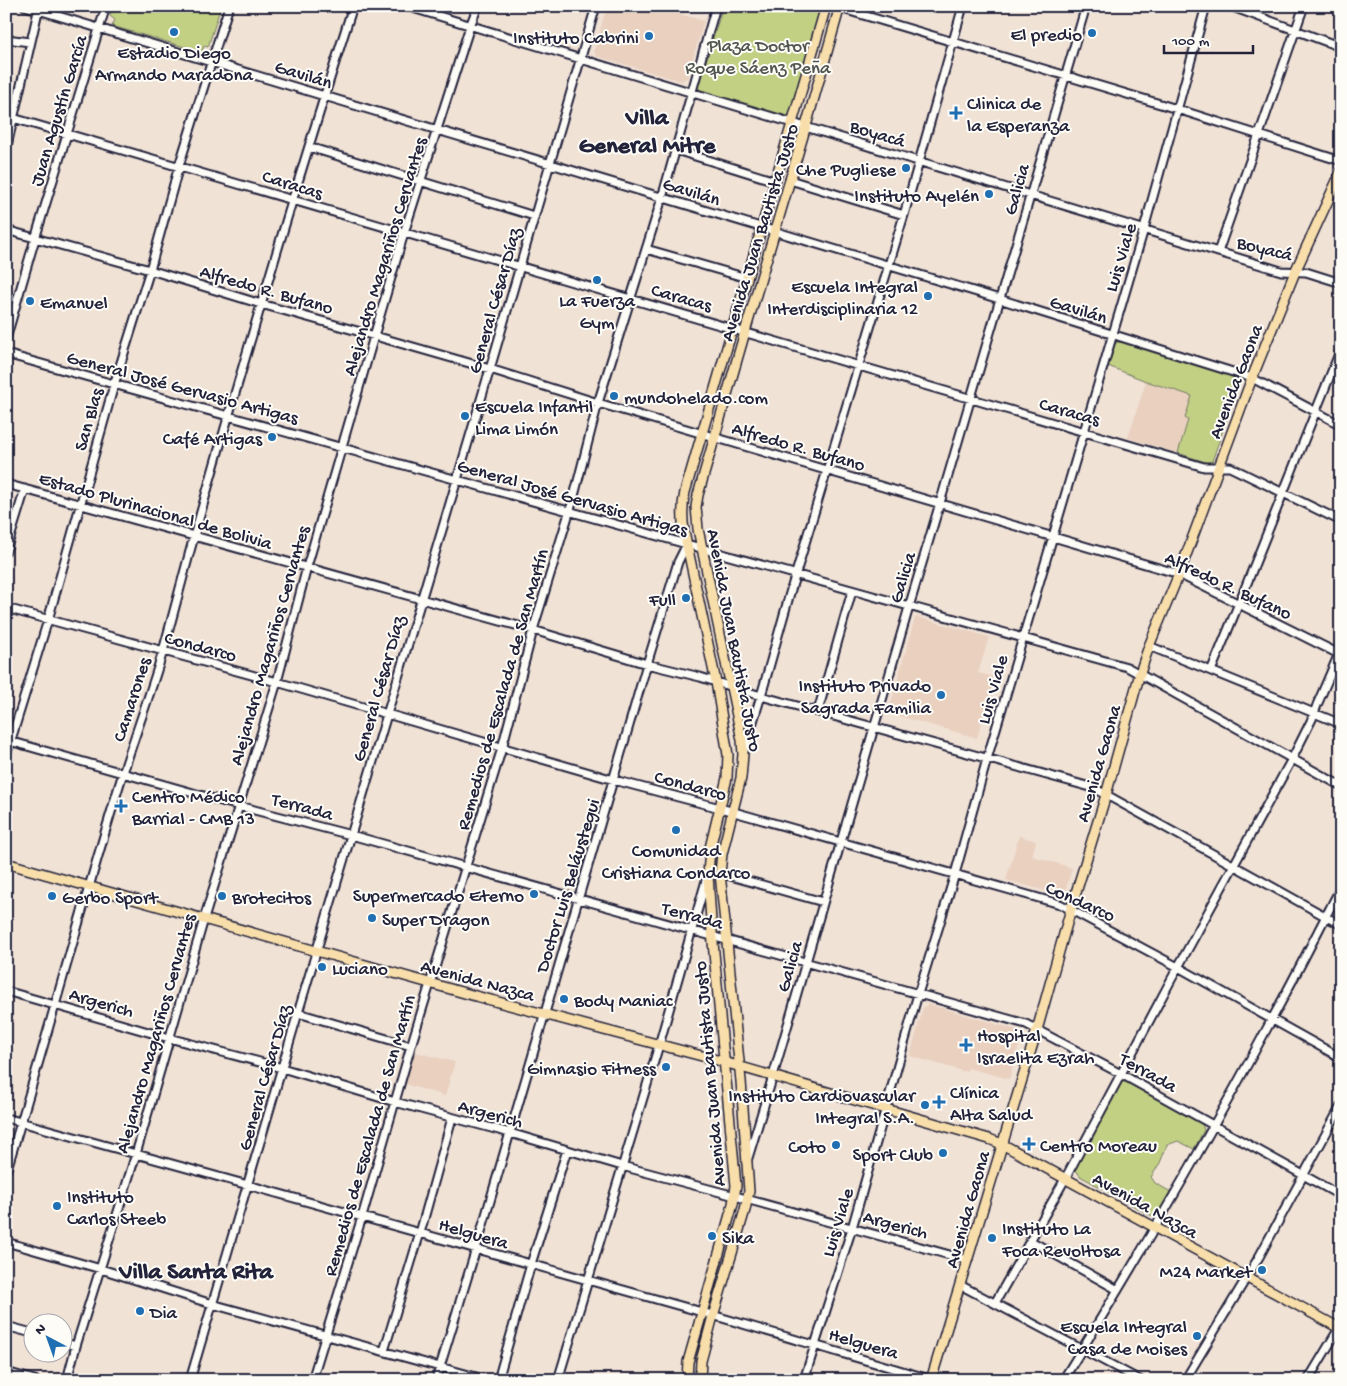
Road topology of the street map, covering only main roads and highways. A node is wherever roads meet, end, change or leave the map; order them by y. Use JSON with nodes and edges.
{"nodes":[{"id":1,"x":826,"y":6,"type":"edge"},
{"id":2,"x":838,"y":7,"type":"edge"},
{"id":3,"x":1341,"y":172,"type":"edge"},
{"id":4,"x":6,"y":862,"type":"edge"},
{"id":5,"x":724,"y":1062,"type":"junction"},
{"id":6,"x":739,"y":1067,"type":"junction"},
{"id":7,"x":1002,"y":1144,"type":"junction"},
{"id":8,"x":1340,"y":1328,"type":"edge"},
{"id":9,"x":932,"y":1379,"type":"edge"},
{"id":10,"x":687,"y":1380,"type":"edge"},
{"id":11,"x":700,"y":1380,"type":"edge"}],
"edges":[{"from":1,"to":5,"type":"main road","name":"Avenida Juan Bautista Justo"},
{"from":2,"to":6,"type":"main road","name":"Avenida Juan Bautista Justo"},
{"from":3,"to":7,"type":"main road","name":"Avenida Gaona"},
{"from":4,"to":5,"type":"main road","name":"Avenida Nazca"},
{"from":5,"to":6,"type":"main road","name":"Avenida Nazca"},
{"from":5,"to":10,"type":"main road","name":"Avenida Juan Bautista Justo"},
{"from":6,"to":7,"type":"main road","name":"Avenida Nazca"},
{"from":6,"to":11,"type":"main road","name":"Avenida Juan Bautista Justo"},
{"from":7,"to":8,"type":"main road","name":"Avenida Nazca"},
{"from":7,"to":9,"type":"main road","name":"Avenida Gaona"}]}
